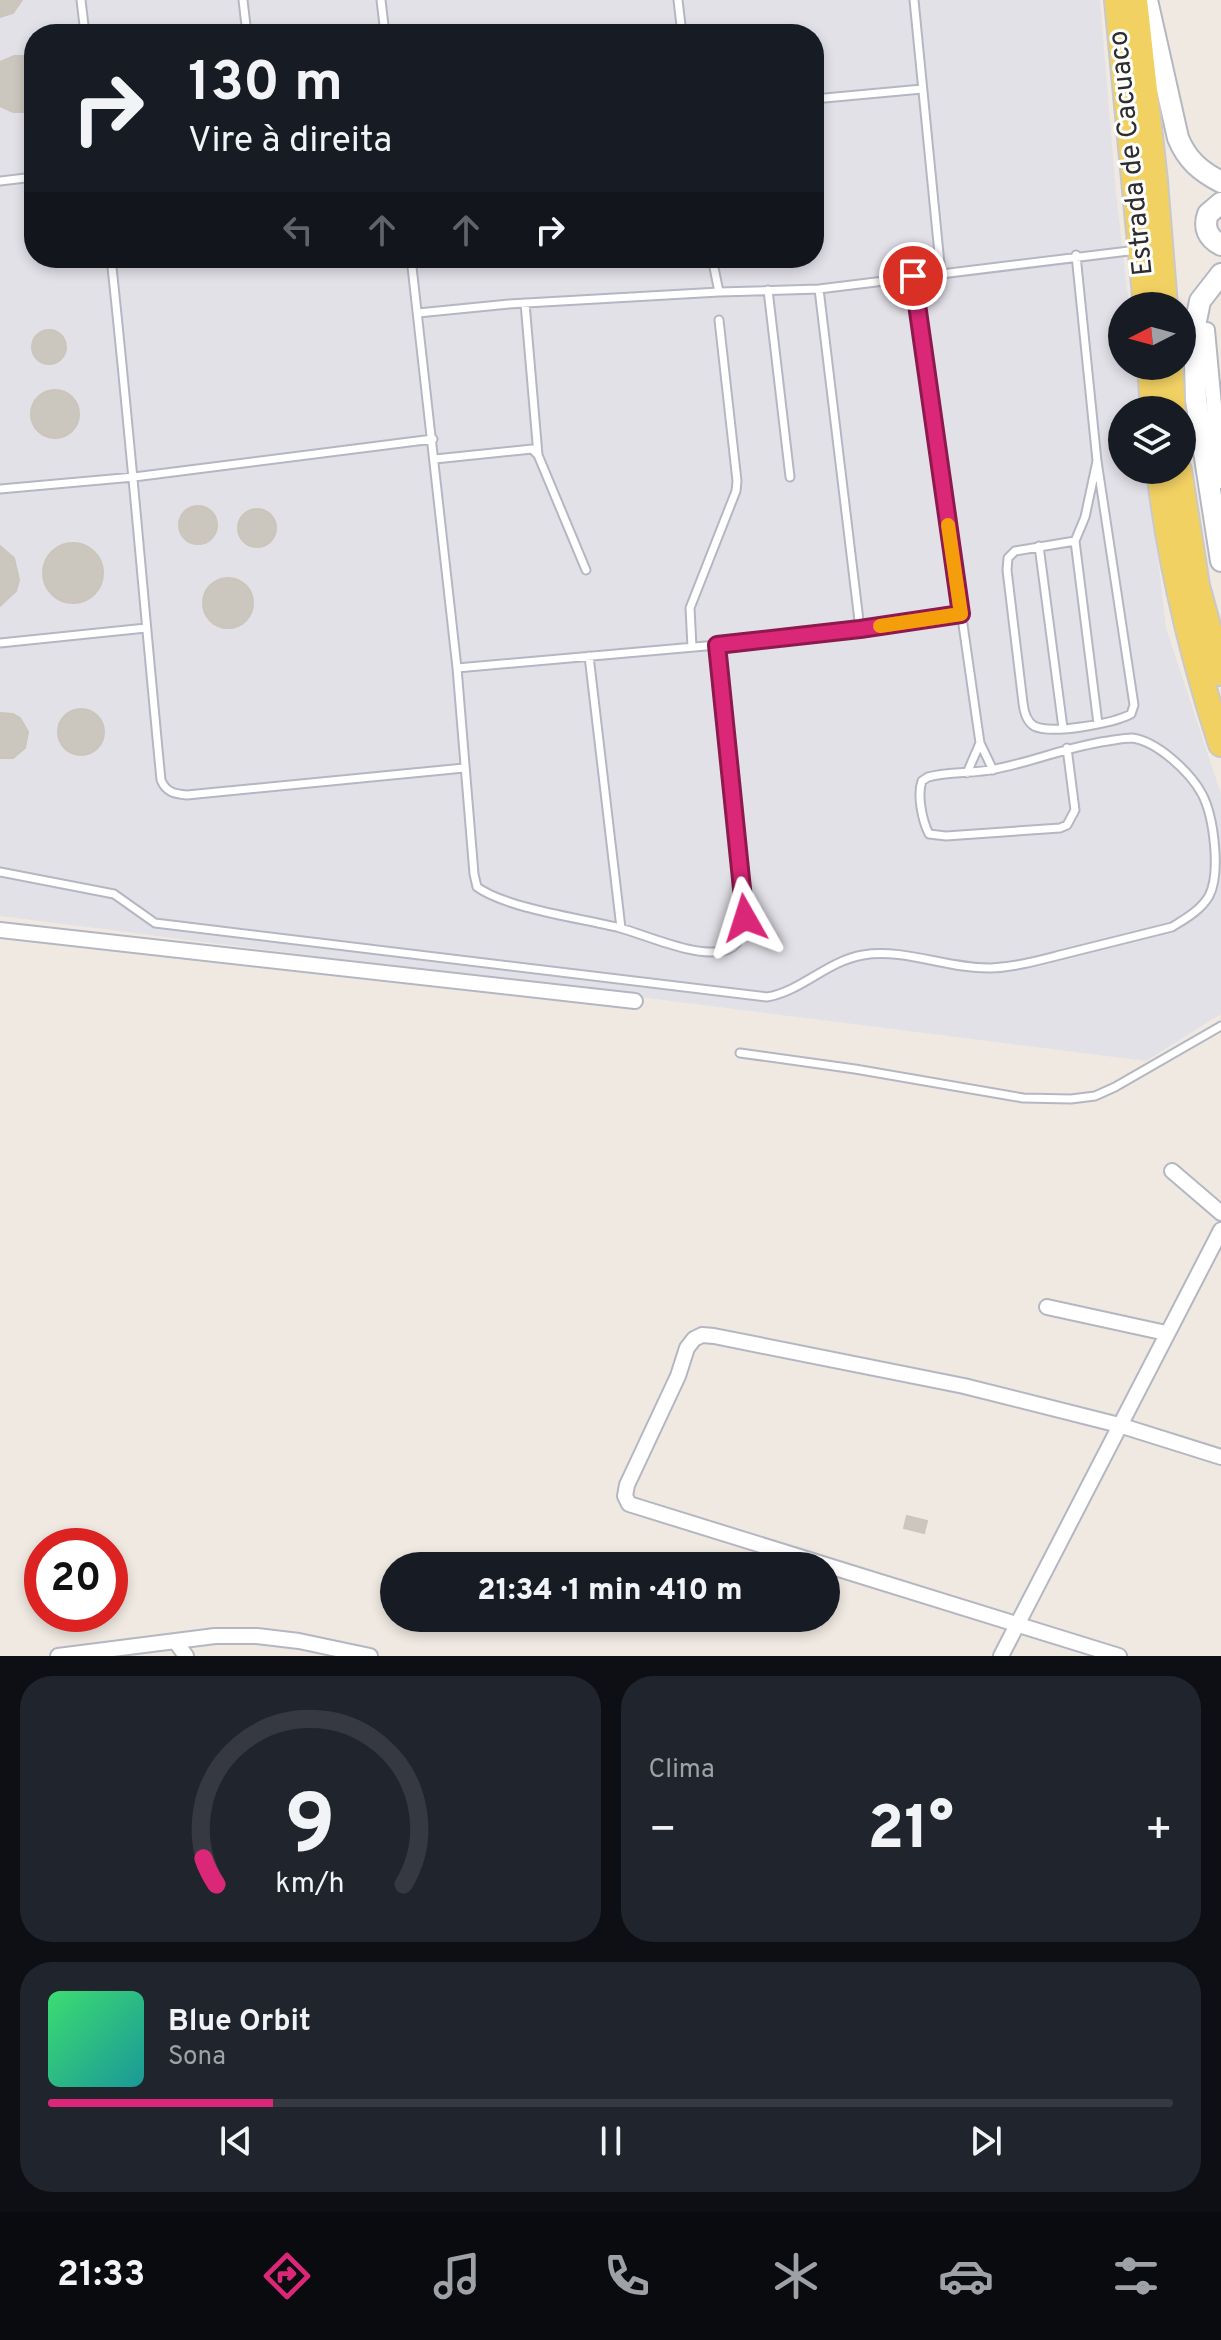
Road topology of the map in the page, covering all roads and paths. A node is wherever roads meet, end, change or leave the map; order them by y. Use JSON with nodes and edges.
{"nodes":[{"id":1,"x":81,"y":0,"type":"edge"},
{"id":2,"x":243,"y":0,"type":"edge"},
{"id":3,"x":381,"y":0,"type":"edge"},
{"id":4,"x":678,"y":0,"type":"edge"},
{"id":5,"x":914,"y":0,"type":"edge"},
{"id":6,"x":1117,"y":0,"type":"edge"},
{"id":7,"x":1135,"y":0,"type":"edge"},
{"id":8,"x":1147,"y":0,"type":"edge"},
{"id":9,"x":84,"y":24,"type":"edge"},
{"id":10,"x":246,"y":24,"type":"edge"},
{"id":11,"x":384,"y":24,"type":"edge"},
{"id":12,"x":681,"y":24,"type":"edge"},
{"id":13,"x":922,"y":89,"type":"junction"},
{"id":14,"x":824,"y":98,"type":"edge"},
{"id":15,"x":24,"y":178,"type":"edge"},
{"id":16,"x":0,"y":181,"type":"edge"},
{"id":17,"x":1221,"y":182,"type":"edge"},
{"id":18,"x":1221,"y":203,"type":"edge"},
{"id":19,"x":1221,"y":245,"type":"edge"},
{"id":20,"x":1143,"y":249,"type":"junction"},
{"id":21,"x":1076,"y":255,"type":"junction"},
{"id":22,"x":112,"y":268,"type":"edge"},
{"id":23,"x":412,"y":268,"type":"edge"},
{"id":24,"x":714,"y":268,"type":"edge"},
{"id":25,"x":941,"y":274,"type":"junction"},
{"id":26,"x":1221,"y":274,"type":"edge"},
{"id":27,"x":913,"y":276,"type":"junction"},
{"id":28,"x":819,"y":289,"type":"junction"},
{"id":29,"x":768,"y":290,"type":"junction"},
{"id":30,"x":719,"y":292,"type":"junction"},
{"id":31,"x":1145,"y":292,"type":"edge"},
{"id":32,"x":1164,"y":292,"type":"edge"},
{"id":33,"x":525,"y":303,"type":"junction"},
{"id":34,"x":418,"y":313,"type":"junction"},
{"id":35,"x":719,"y":320,"type":"dead end"},
{"id":36,"x":1207,"y":330,"type":"dead end"},
{"id":37,"x":433,"y":439,"type":"junction"},
{"id":38,"x":538,"y":455,"type":"junction"},
{"id":39,"x":435,"y":459,"type":"junction"},
{"id":40,"x":1097,"y":461,"type":"junction"},
{"id":41,"x":134,"y":477,"type":"junction"},
{"id":42,"x":790,"y":477,"type":"dead end"},
{"id":43,"x":1221,"y":480,"type":"edge"},
{"id":44,"x":1161,"y":484,"type":"edge"},
{"id":45,"x":1181,"y":484,"type":"edge"},
{"id":46,"x":0,"y":489,"type":"edge"},
{"id":47,"x":1075,"y":541,"type":"junction"},
{"id":48,"x":1039,"y":546,"type":"junction"},
{"id":49,"x":1221,"y":561,"type":"edge"},
{"id":50,"x":586,"y":570,"type":"dead end"},
{"id":51,"x":961,"y":614,"type":"junction"},
{"id":52,"x":146,"y":628,"type":"junction"},
{"id":53,"x":860,"y":629,"type":"junction"},
{"id":54,"x":0,"y":643,"type":"edge"},
{"id":55,"x":717,"y":645,"type":"junction"},
{"id":56,"x":692,"y":647,"type":"junction"},
{"id":57,"x":589,"y":656,"type":"junction"},
{"id":58,"x":457,"y":668,"type":"junction"},
{"id":59,"x":1221,"y":673,"type":"edge"},
{"id":60,"x":1098,"y":724,"type":"junction"},
{"id":61,"x":1063,"y":728,"type":"junction"},
{"id":62,"x":980,"y":743,"type":"junction"},
{"id":63,"x":1221,"y":744,"type":"edge"},
{"id":64,"x":1067,"y":748,"type":"junction"},
{"id":65,"x":464,"y":768,"type":"junction"},
{"id":66,"x":993,"y":770,"type":"junction"},
{"id":67,"x":967,"y":773,"type":"junction"},
{"id":68,"x":0,"y":872,"type":"edge"},
{"id":69,"x":621,"y":928,"type":"junction"},
{"id":70,"x":0,"y":930,"type":"edge"},
{"id":71,"x":635,"y":1001,"type":"dead end"},
{"id":72,"x":1221,"y":1026,"type":"edge"},
{"id":73,"x":740,"y":1053,"type":"dead end"},
{"id":74,"x":1172,"y":1171,"type":"dead end"},
{"id":75,"x":1221,"y":1213,"type":"edge"},
{"id":76,"x":1221,"y":1230,"type":"edge"},
{"id":77,"x":1047,"y":1307,"type":"dead end"},
{"id":78,"x":1166,"y":1333,"type":"junction"},
{"id":79,"x":1119,"y":1425,"type":"junction"},
{"id":80,"x":1221,"y":1457,"type":"edge"},
{"id":81,"x":1018,"y":1623,"type":"junction"},
{"id":82,"x":175,"y":1641,"type":"junction"},
{"id":83,"x":349,"y":1653,"type":"edge"},
{"id":84,"x":58,"y":1656,"type":"edge"},
{"id":85,"x":186,"y":1656,"type":"edge"},
{"id":86,"x":370,"y":1656,"type":"edge"},
{"id":87,"x":1001,"y":1656,"type":"edge"},
{"id":88,"x":1119,"y":1656,"type":"edge"}],
"edges":[{"from":1,"to":9,"type":"lane"},
{"from":2,"to":10,"type":"lane"},
{"from":3,"to":11,"type":"lane"},
{"from":4,"to":12,"type":"lane"},
{"from":5,"to":13,"type":"lane"},
{"from":6,"to":20,"type":"main road","name":"Estrada de Cacuaco"},
{"from":7,"to":32,"type":"main road","name":"Estrada de Cacuaco"},
{"from":8,"to":17,"type":"main road"},
{"from":13,"to":14,"type":"lane"},
{"from":13,"to":25,"type":"lane"},
{"from":15,"to":16,"type":"lane"},
{"from":18,"to":19,"type":"main road"},
{"from":20,"to":21,"type":"lane"},
{"from":20,"to":31,"type":"main road","name":"Estrada de Cacuaco"},
{"from":21,"to":25,"type":"lane"},
{"from":21,"to":40,"type":"lane"},
{"from":22,"to":41,"type":"lane"},
{"from":23,"to":34,"type":"lane"},
{"from":24,"to":30,"type":"lane"},
{"from":25,"to":27,"type":"lane"},
{"from":26,"to":49,"type":"main road"},
{"from":27,"to":28,"type":"lane"},
{"from":27,"to":51,"type":"lane"},
{"from":28,"to":29,"type":"lane"},
{"from":28,"to":53,"type":"lane"},
{"from":29,"to":30,"type":"lane"},
{"from":29,"to":42,"type":"lane"},
{"from":30,"to":33,"type":"lane"},
{"from":33,"to":34,"type":"lane"},
{"from":33,"to":38,"type":"lane"},
{"from":34,"to":37,"type":"lane"},
{"from":35,"to":56,"type":"lane"},
{"from":36,"to":43,"type":"street"},
{"from":37,"to":39,"type":"lane"},
{"from":37,"to":41,"type":"lane"},
{"from":38,"to":39,"type":"lane"},
{"from":38,"to":50,"type":"lane"},
{"from":39,"to":58,"type":"lane"},
{"from":40,"to":47,"type":"lane"},
{"from":40,"to":60,"type":"lane"},
{"from":41,"to":46,"type":"lane"},
{"from":41,"to":52,"type":"lane"},
{"from":44,"to":63,"type":"main road"},
{"from":45,"to":59,"type":"main road"},
{"from":47,"to":48,"type":"lane"},
{"from":47,"to":60,"type":"lane"},
{"from":48,"to":61,"type":"lane"},
{"from":48,"to":61,"type":"lane"},
{"from":51,"to":53,"type":"lane"},
{"from":51,"to":62,"type":"lane"},
{"from":52,"to":54,"type":"lane"},
{"from":52,"to":65,"type":"lane"},
{"from":53,"to":55,"type":"lane"},
{"from":55,"to":56,"type":"lane"},
{"from":55,"to":69,"type":"lane"},
{"from":56,"to":57,"type":"lane"},
{"from":57,"to":58,"type":"lane"},
{"from":57,"to":69,"type":"lane"},
{"from":58,"to":65,"type":"lane"},
{"from":60,"to":61,"type":"lane"},
{"from":62,"to":66,"type":"lane"},
{"from":62,"to":67,"type":"lane"},
{"from":64,"to":66,"type":"lane"},
{"from":64,"to":67,"type":"lane"},
{"from":64,"to":68,"type":"lane"},
{"from":65,"to":69,"type":"lane"},
{"from":66,"to":67,"type":"lane"},
{"from":70,"to":71,"type":"street"},
{"from":72,"to":73,"type":"lane"},
{"from":74,"to":75,"type":"street"},
{"from":76,"to":78,"type":"street"},
{"from":77,"to":78,"type":"street"},
{"from":78,"to":79,"type":"street"},
{"from":79,"to":80,"type":"street"},
{"from":79,"to":81,"type":"street"},
{"from":79,"to":81,"type":"street"},
{"from":81,"to":87,"type":"street"},
{"from":81,"to":88,"type":"street"},
{"from":82,"to":83,"type":"street"},
{"from":82,"to":84,"type":"street"},
{"from":82,"to":85,"type":"street"},
{"from":83,"to":86,"type":"street"}]}
